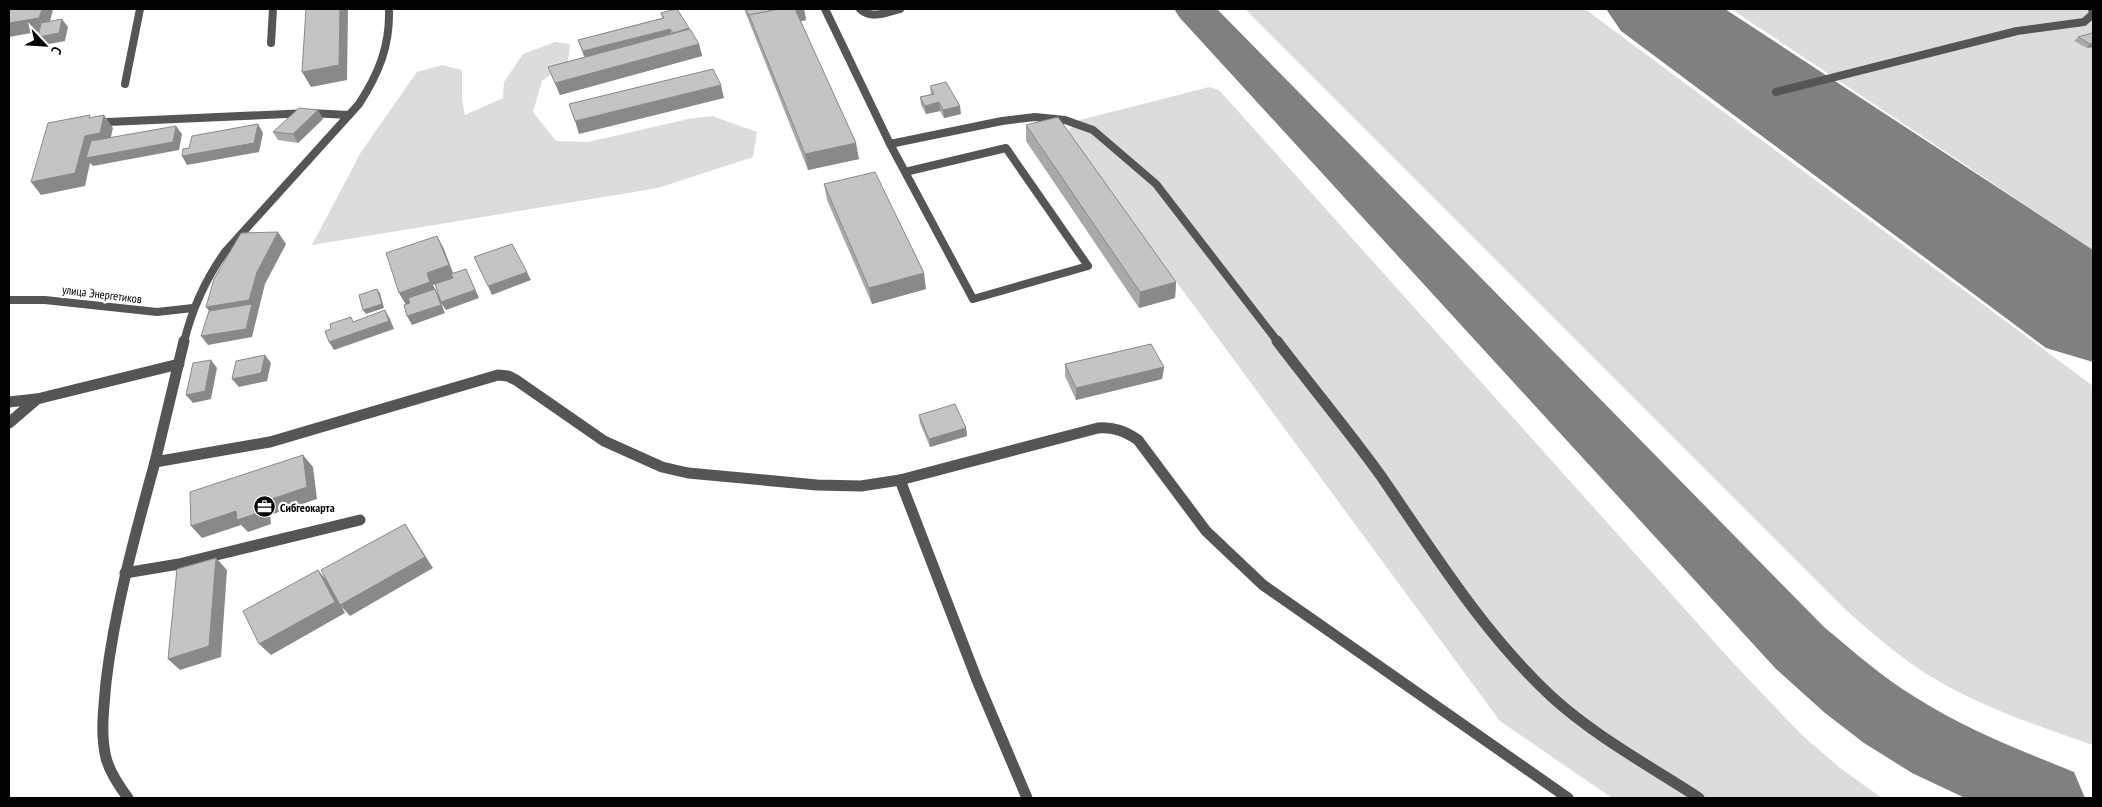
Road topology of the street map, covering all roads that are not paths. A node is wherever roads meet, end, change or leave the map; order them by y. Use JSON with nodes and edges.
{"nodes":[{"id":1,"x":140,"y":9,"type":"edge"},
{"id":2,"x":273,"y":9,"type":"edge"},
{"id":3,"x":389,"y":9,"type":"edge"},
{"id":4,"x":825,"y":9,"type":"edge"},
{"id":5,"x":860,"y":9,"type":"edge"},
{"id":6,"x":900,"y":9,"type":"edge"},
{"id":7,"x":2092,"y":9,"type":"edge"},
{"id":8,"x":271,"y":43,"type":"dead end"},
{"id":9,"x":125,"y":84,"type":"dead end"},
{"id":10,"x":1776,"y":92,"type":"dead end"},
{"id":11,"x":349,"y":115,"type":"junction"},
{"id":12,"x":108,"y":122,"type":"dead end"},
{"id":13,"x":890,"y":144,"type":"junction"},
{"id":14,"x":905,"y":172,"type":"junction"},
{"id":15,"x":9,"y":300,"type":"edge"},
{"id":16,"x":193,"y":308,"type":"junction"},
{"id":17,"x":179,"y":364,"type":"junction"},
{"id":18,"x":38,"y":399,"type":"junction"},
{"id":19,"x":9,"y":402,"type":"edge"},
{"id":20,"x":9,"y":423,"type":"edge"},
{"id":21,"x":155,"y":462,"type":"junction"},
{"id":22,"x":900,"y":480,"type":"junction"},
{"id":23,"x":360,"y":520,"type":"dead end"},
{"id":24,"x":125,"y":573,"type":"junction"},
{"id":25,"x":128,"y":798,"type":"edge"},
{"id":26,"x":1027,"y":798,"type":"edge"},
{"id":27,"x":1568,"y":798,"type":"edge"},
{"id":28,"x":1699,"y":798,"type":"edge"}],
"edges":[{"from":1,"to":9,"type":"street"},
{"from":2,"to":8,"type":"street"},
{"from":3,"to":11,"type":"street"},
{"from":4,"to":13,"type":"street"},
{"from":5,"to":6,"type":"street"},
{"from":7,"to":10,"type":"street"},
{"from":11,"to":12,"type":"street"},
{"from":11,"to":16,"type":"street"},
{"from":13,"to":14,"type":"street"},
{"from":13,"to":28,"type":"street"},
{"from":14,"to":14,"type":"street"},
{"from":15,"to":16,"type":"street","name":"улица Энергетиков"},
{"from":16,"to":17,"type":"street"},
{"from":17,"to":18,"type":"street"},
{"from":17,"to":21,"type":"street"},
{"from":18,"to":19,"type":"street"},
{"from":18,"to":20,"type":"street"},
{"from":21,"to":22,"type":"street"},
{"from":21,"to":24,"type":"street"},
{"from":22,"to":26,"type":"street"},
{"from":22,"to":27,"type":"street"},
{"from":23,"to":24,"type":"street"},
{"from":24,"to":25,"type":"street"}]}
